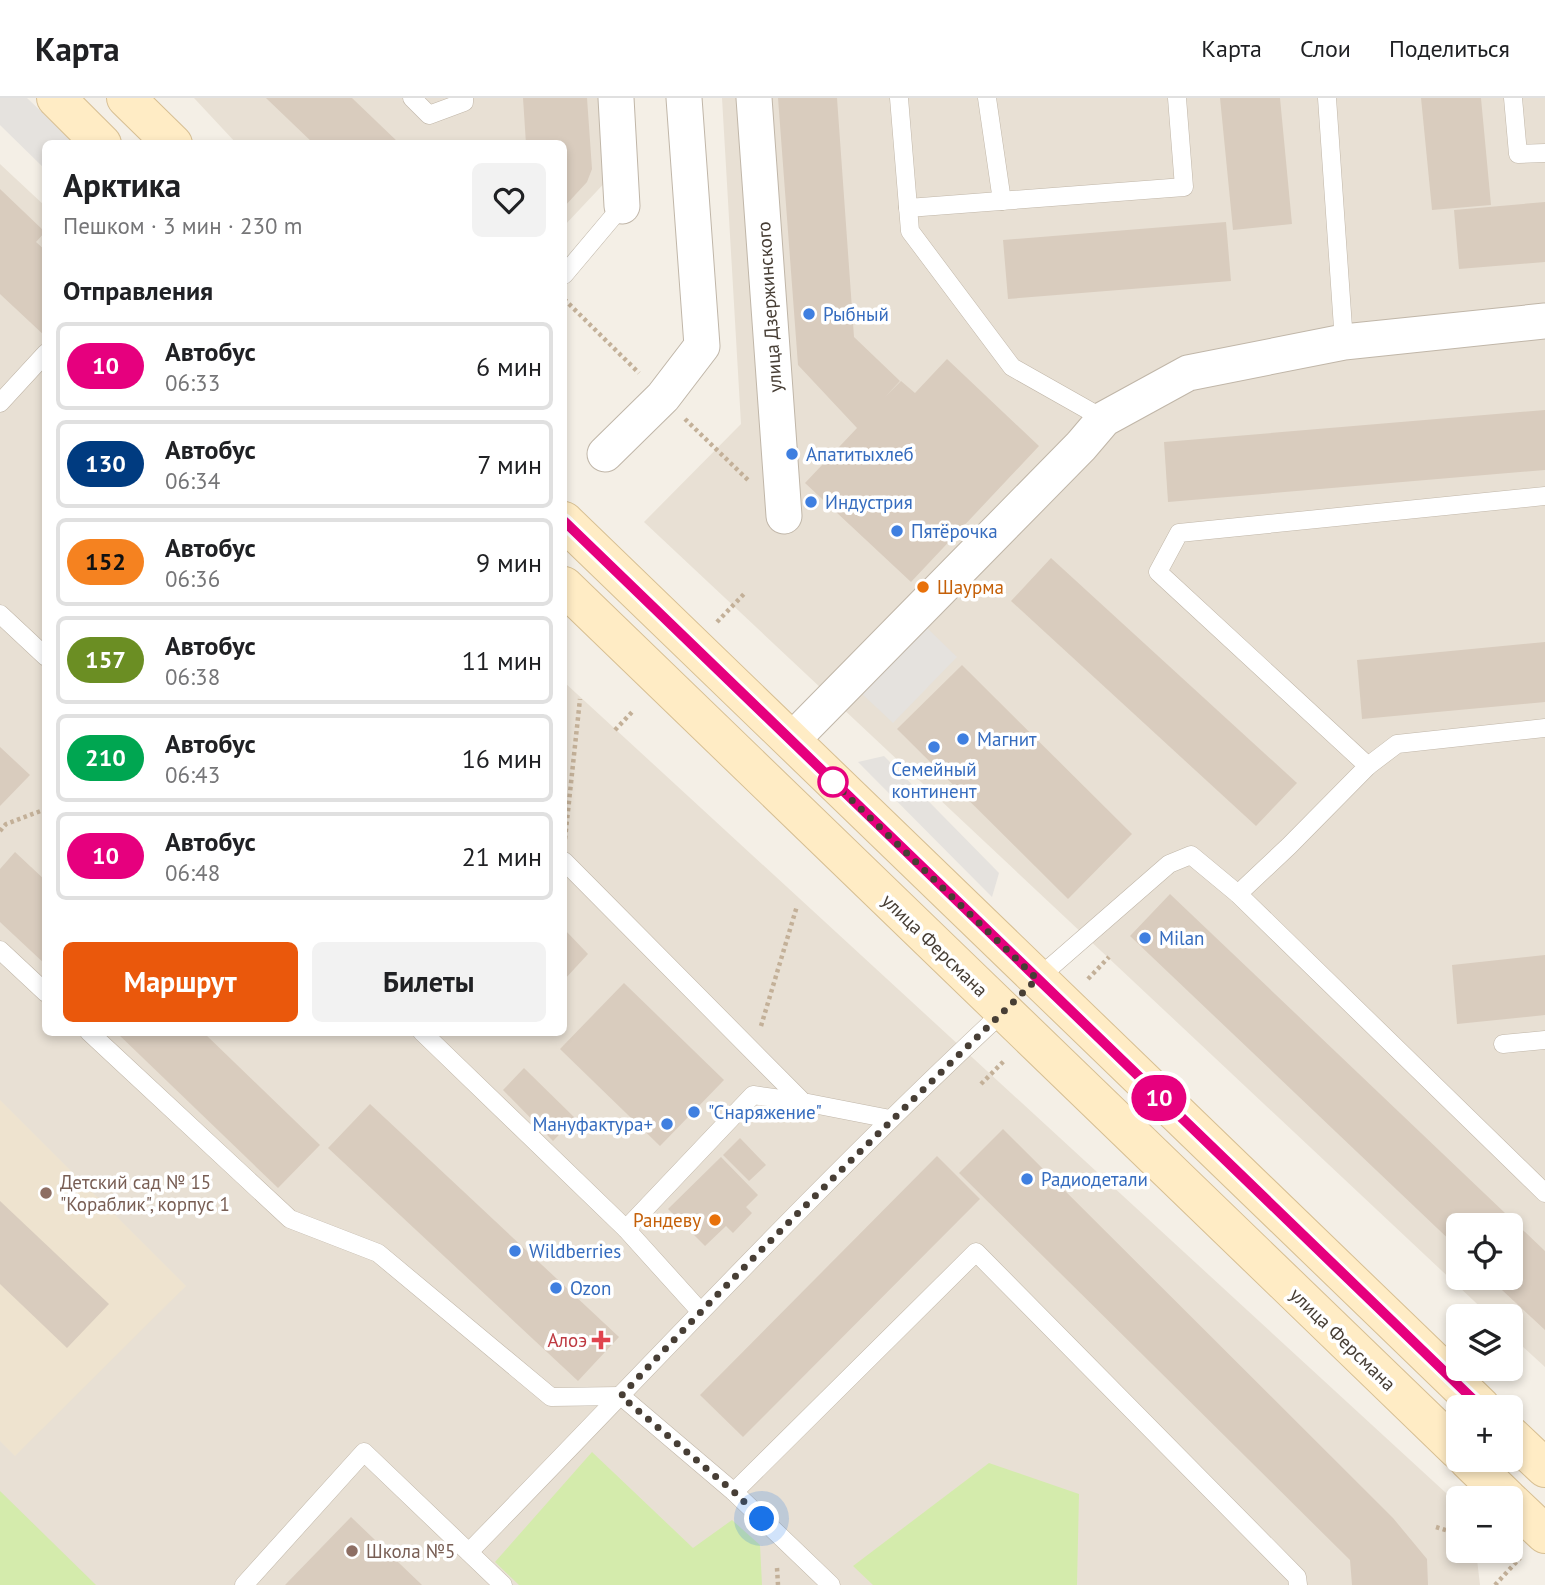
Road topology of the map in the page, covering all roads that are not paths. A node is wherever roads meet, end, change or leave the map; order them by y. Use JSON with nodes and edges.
{"nodes":[{"id":1,"x":56,"y":98,"type":"edge"},
{"id":2,"x":126,"y":98,"type":"edge"},
{"id":3,"x":412,"y":98,"type":"edge"},
{"id":4,"x":464,"y":98,"type":"edge"},
{"id":5,"x":616,"y":98,"type":"edge"},
{"id":6,"x":684,"y":98,"type":"edge"},
{"id":7,"x":754,"y":98,"type":"edge"},
{"id":8,"x":899,"y":98,"type":"edge"},
{"id":9,"x":987,"y":98,"type":"edge"},
{"id":10,"x":1177,"y":98,"type":"edge"},
{"id":11,"x":1327,"y":98,"type":"edge"},
{"id":12,"x":1513,"y":98,"type":"edge"},
{"id":13,"x":99,"y":140,"type":"edge"},
{"id":14,"x":169,"y":140,"type":"edge"},
{"id":15,"x":1545,"y":153,"type":"edge"},
{"id":16,"x":1002,"y":201,"type":"junction"},
{"id":17,"x":622,"y":206,"type":"joint"},
{"id":18,"x":908,"y":208,"type":"junction"},
{"id":19,"x":567,"y":271,"type":"edge"},
{"id":20,"x":1545,"y":321,"type":"edge"},
{"id":21,"x":1344,"y":342,"type":"junction"},
{"id":22,"x":42,"y":357,"type":"edge"},
{"id":23,"x":0,"y":403,"type":"edge"},
{"id":24,"x":1104,"y":419,"type":"junction"},
{"id":25,"x":605,"y":454,"type":"dead end"},
{"id":26,"x":1545,"y":496,"type":"edge"},
{"id":27,"x":784,"y":516,"type":"dead end"},
{"id":28,"x":567,"y":524,"type":"edge"},
{"id":29,"x":567,"y":589,"type":"edge"},
{"id":30,"x":0,"y":614,"type":"edge"},
{"id":31,"x":42,"y":653,"type":"edge"},
{"id":32,"x":1545,"y":728,"type":"edge"},
{"id":33,"x":791,"y":741,"type":"junction"},
{"id":34,"x":1368,"y":766,"type":"junction"},
{"id":35,"x":567,"y":864,"type":"edge"},
{"id":36,"x":1238,"y":894,"type":"junction"},
{"id":37,"x":0,"y":950,"type":"edge"},
{"id":38,"x":1037,"y":979,"type":"junction"},
{"id":39,"x":42,"y":989,"type":"edge"},
{"id":40,"x":1004,"y":1011,"type":"junction"},
{"id":41,"x":93,"y":1036,"type":"edge"},
{"id":42,"x":426,"y":1036,"type":"edge"},
{"id":43,"x":1545,"y":1040,"type":"edge"},
{"id":44,"x":1503,"y":1044,"type":"dead end"},
{"id":45,"x":803,"y":1102,"type":"junction"},
{"id":46,"x":890,"y":1119,"type":"junction"},
{"id":47,"x":1545,"y":1193,"type":"edge"},
{"id":48,"x":626,"y":1229,"type":"junction"},
{"id":49,"x":700,"y":1311,"type":"junction"},
{"id":50,"x":1469,"y":1395,"type":"edge"},
{"id":51,"x":621,"y":1396,"type":"junction"},
{"id":52,"x":1446,"y":1438,"type":"edge"},
{"id":53,"x":1523,"y":1447,"type":"edge"},
{"id":54,"x":1545,"y":1468,"type":"edge"},
{"id":55,"x":1481,"y":1472,"type":"edge"},
{"id":56,"x":1495,"y":1486,"type":"edge"},
{"id":57,"x":734,"y":1492,"type":"junction"},
{"id":58,"x":1523,"y":1525,"type":"edge"},
{"id":59,"x":1534,"y":1545,"type":"edge"},
{"id":60,"x":469,"y":1552,"type":"junction"},
{"id":61,"x":243,"y":1585,"type":"edge"},
{"id":62,"x":503,"y":1585,"type":"edge"},
{"id":63,"x":831,"y":1585,"type":"edge"},
{"id":64,"x":1298,"y":1585,"type":"edge"}],
"edges":[{"from":1,"to":13,"type":"street"},
{"from":2,"to":14,"type":"street"},
{"from":3,"to":4,"type":"lane"},
{"from":5,"to":17,"type":"street"},
{"from":6,"to":25,"type":"street"},
{"from":7,"to":27,"type":"street","name":"улица Дзержинского"},
{"from":8,"to":18,"type":"lane"},
{"from":9,"to":16,"type":"lane"},
{"from":10,"to":16,"type":"lane"},
{"from":11,"to":21,"type":"lane"},
{"from":12,"to":15,"type":"lane"},
{"from":16,"to":18,"type":"lane"},
{"from":17,"to":19,"type":"lane"},
{"from":18,"to":24,"type":"lane"},
{"from":20,"to":21,"type":"street"},
{"from":21,"to":24,"type":"street"},
{"from":22,"to":23,"type":"lane"},
{"from":24,"to":33,"type":"street"},
{"from":26,"to":34,"type":"lane"},
{"from":28,"to":33,"type":"street"},
{"from":29,"to":40,"type":"street","name":"улица Ферсмана"},
{"from":30,"to":31,"type":"lane"},
{"from":32,"to":34,"type":"lane"},
{"from":33,"to":38,"type":"street"},
{"from":34,"to":36,"type":"lane"},
{"from":35,"to":45,"type":"lane"},
{"from":36,"to":38,"type":"lane"},
{"from":36,"to":47,"type":"lane"},
{"from":37,"to":39,"type":"lane"},
{"from":38,"to":40,"type":"street"},
{"from":38,"to":50,"type":"street"},
{"from":40,"to":46,"type":"lane"},
{"from":40,"to":52,"type":"street","name":"улица Ферсмана"},
{"from":41,"to":51,"type":"lane"},
{"from":42,"to":48,"type":"lane"},
{"from":43,"to":44,"type":"lane"},
{"from":45,"to":46,"type":"lane"},
{"from":45,"to":48,"type":"lane"},
{"from":46,"to":49,"type":"lane"},
{"from":48,"to":49,"type":"lane"},
{"from":49,"to":51,"type":"lane"},
{"from":51,"to":57,"type":"lane"},
{"from":51,"to":60,"type":"lane"},
{"from":53,"to":54,"type":"street"},
{"from":55,"to":56,"type":"street"},
{"from":57,"to":63,"type":"lane"},
{"from":57,"to":64,"type":"lane"},
{"from":58,"to":59,"type":"street"},
{"from":60,"to":61,"type":"lane"},
{"from":60,"to":62,"type":"lane"}]}
